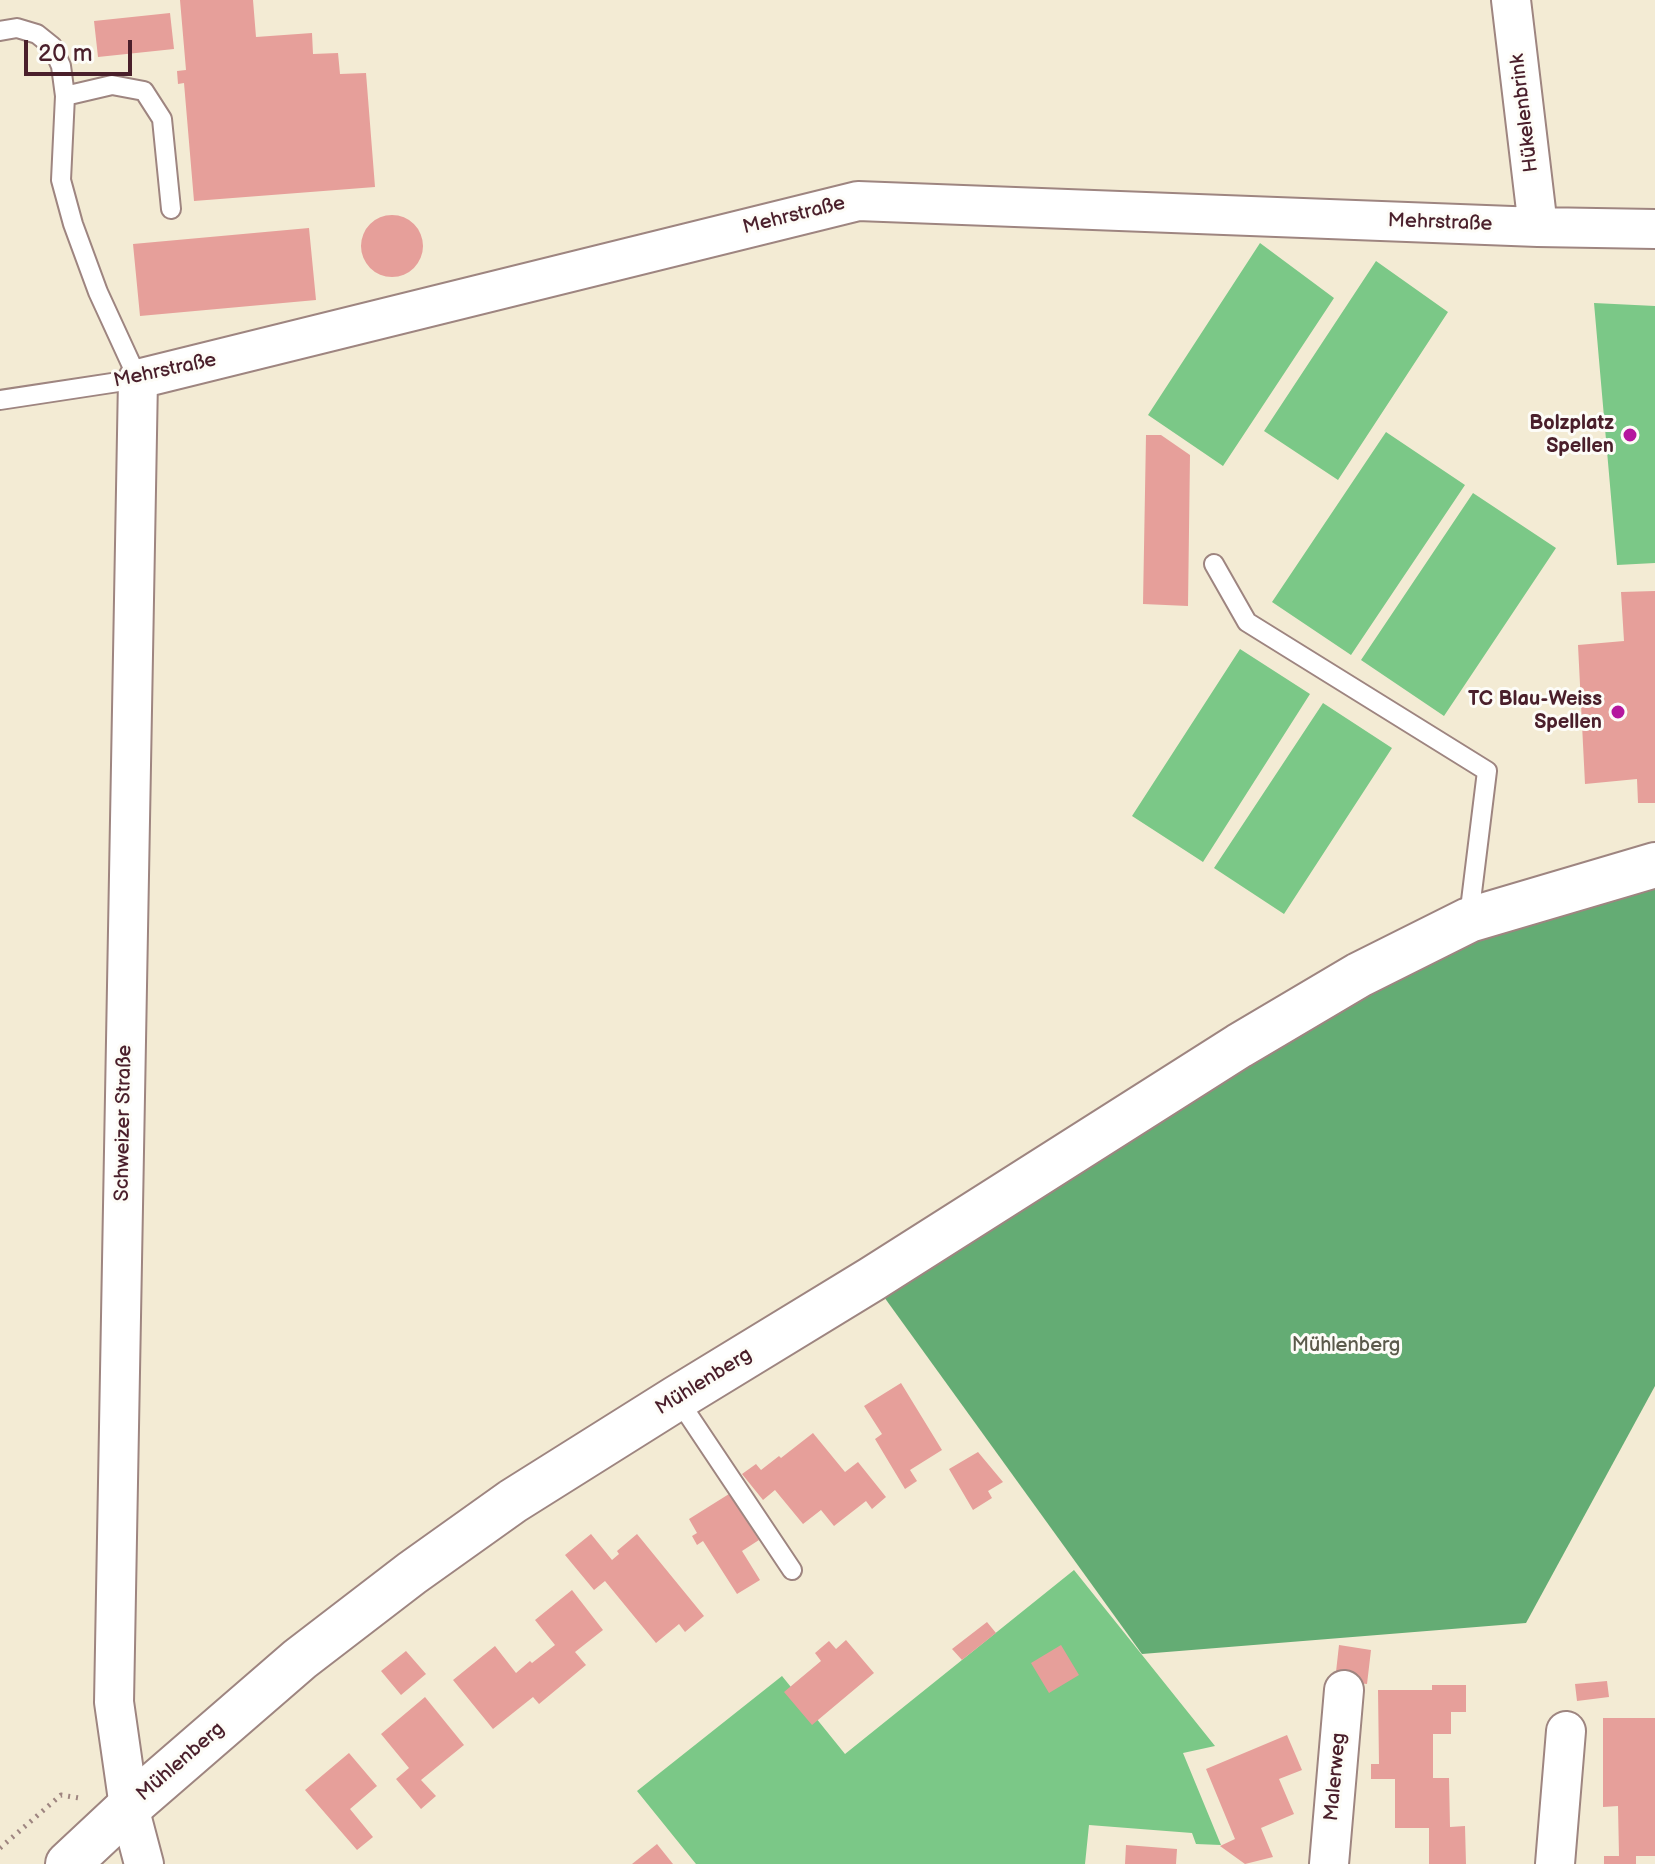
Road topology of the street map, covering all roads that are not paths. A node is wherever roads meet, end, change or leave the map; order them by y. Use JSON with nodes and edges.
{"nodes":[{"id":1,"x":1511,"y":0,"type":"edge"},
{"id":2,"x":0,"y":31,"type":"edge"},
{"id":3,"x":65,"y":96,"type":"junction"},
{"id":4,"x":171,"y":209,"type":"dead end"},
{"id":5,"x":1538,"y":227,"type":"junction"},
{"id":6,"x":1655,"y":229,"type":"edge"},
{"id":7,"x":138,"y":379,"type":"junction"},
{"id":8,"x":0,"y":400,"type":"edge"},
{"id":9,"x":1214,"y":564,"type":"dead end"},
{"id":10,"x":1655,"y":865,"type":"edge"},
{"id":11,"x":1469,"y":920,"type":"junction"},
{"id":12,"x":677,"y":1398,"type":"junction"},
{"id":13,"x":792,"y":1570,"type":"dead end"},
{"id":14,"x":1344,"y":1690,"type":"dead end"},
{"id":15,"x":1566,"y":1731,"type":"dead end"},
{"id":16,"x":129,"y":1807,"type":"junction"},
{"id":17,"x":68,"y":1864,"type":"edge"},
{"id":18,"x":144,"y":1864,"type":"edge"},
{"id":19,"x":1329,"y":1864,"type":"edge"},
{"id":20,"x":1555,"y":1864,"type":"edge"}],
"edges":[{"from":1,"to":5,"type":"street","name":"Hükelenbrink"},
{"from":2,"to":3,"type":"lane"},
{"from":3,"to":4,"type":"lane"},
{"from":3,"to":7,"type":"lane"},
{"from":5,"to":6,"type":"street","name":"Mehrstraße"},
{"from":5,"to":7,"type":"street","name":"Mehrstraße"},
{"from":7,"to":8,"type":"lane","name":"Mehrstraße"},
{"from":7,"to":16,"type":"street","name":"Schweizer Straße"},
{"from":9,"to":11,"type":"lane"},
{"from":10,"to":11,"type":"street","name":"Mühlenberg"},
{"from":11,"to":12,"type":"street","name":"Mühlenberg"},
{"from":12,"to":13,"type":"lane"},
{"from":12,"to":16,"type":"street","name":"Mühlenberg"},
{"from":14,"to":19,"type":"street","name":"Malerweg"},
{"from":15,"to":20,"type":"street"},
{"from":16,"to":17,"type":"street","name":"Mühlenberg"},
{"from":16,"to":18,"type":"street","name":"Schweizer Straße"}]}
